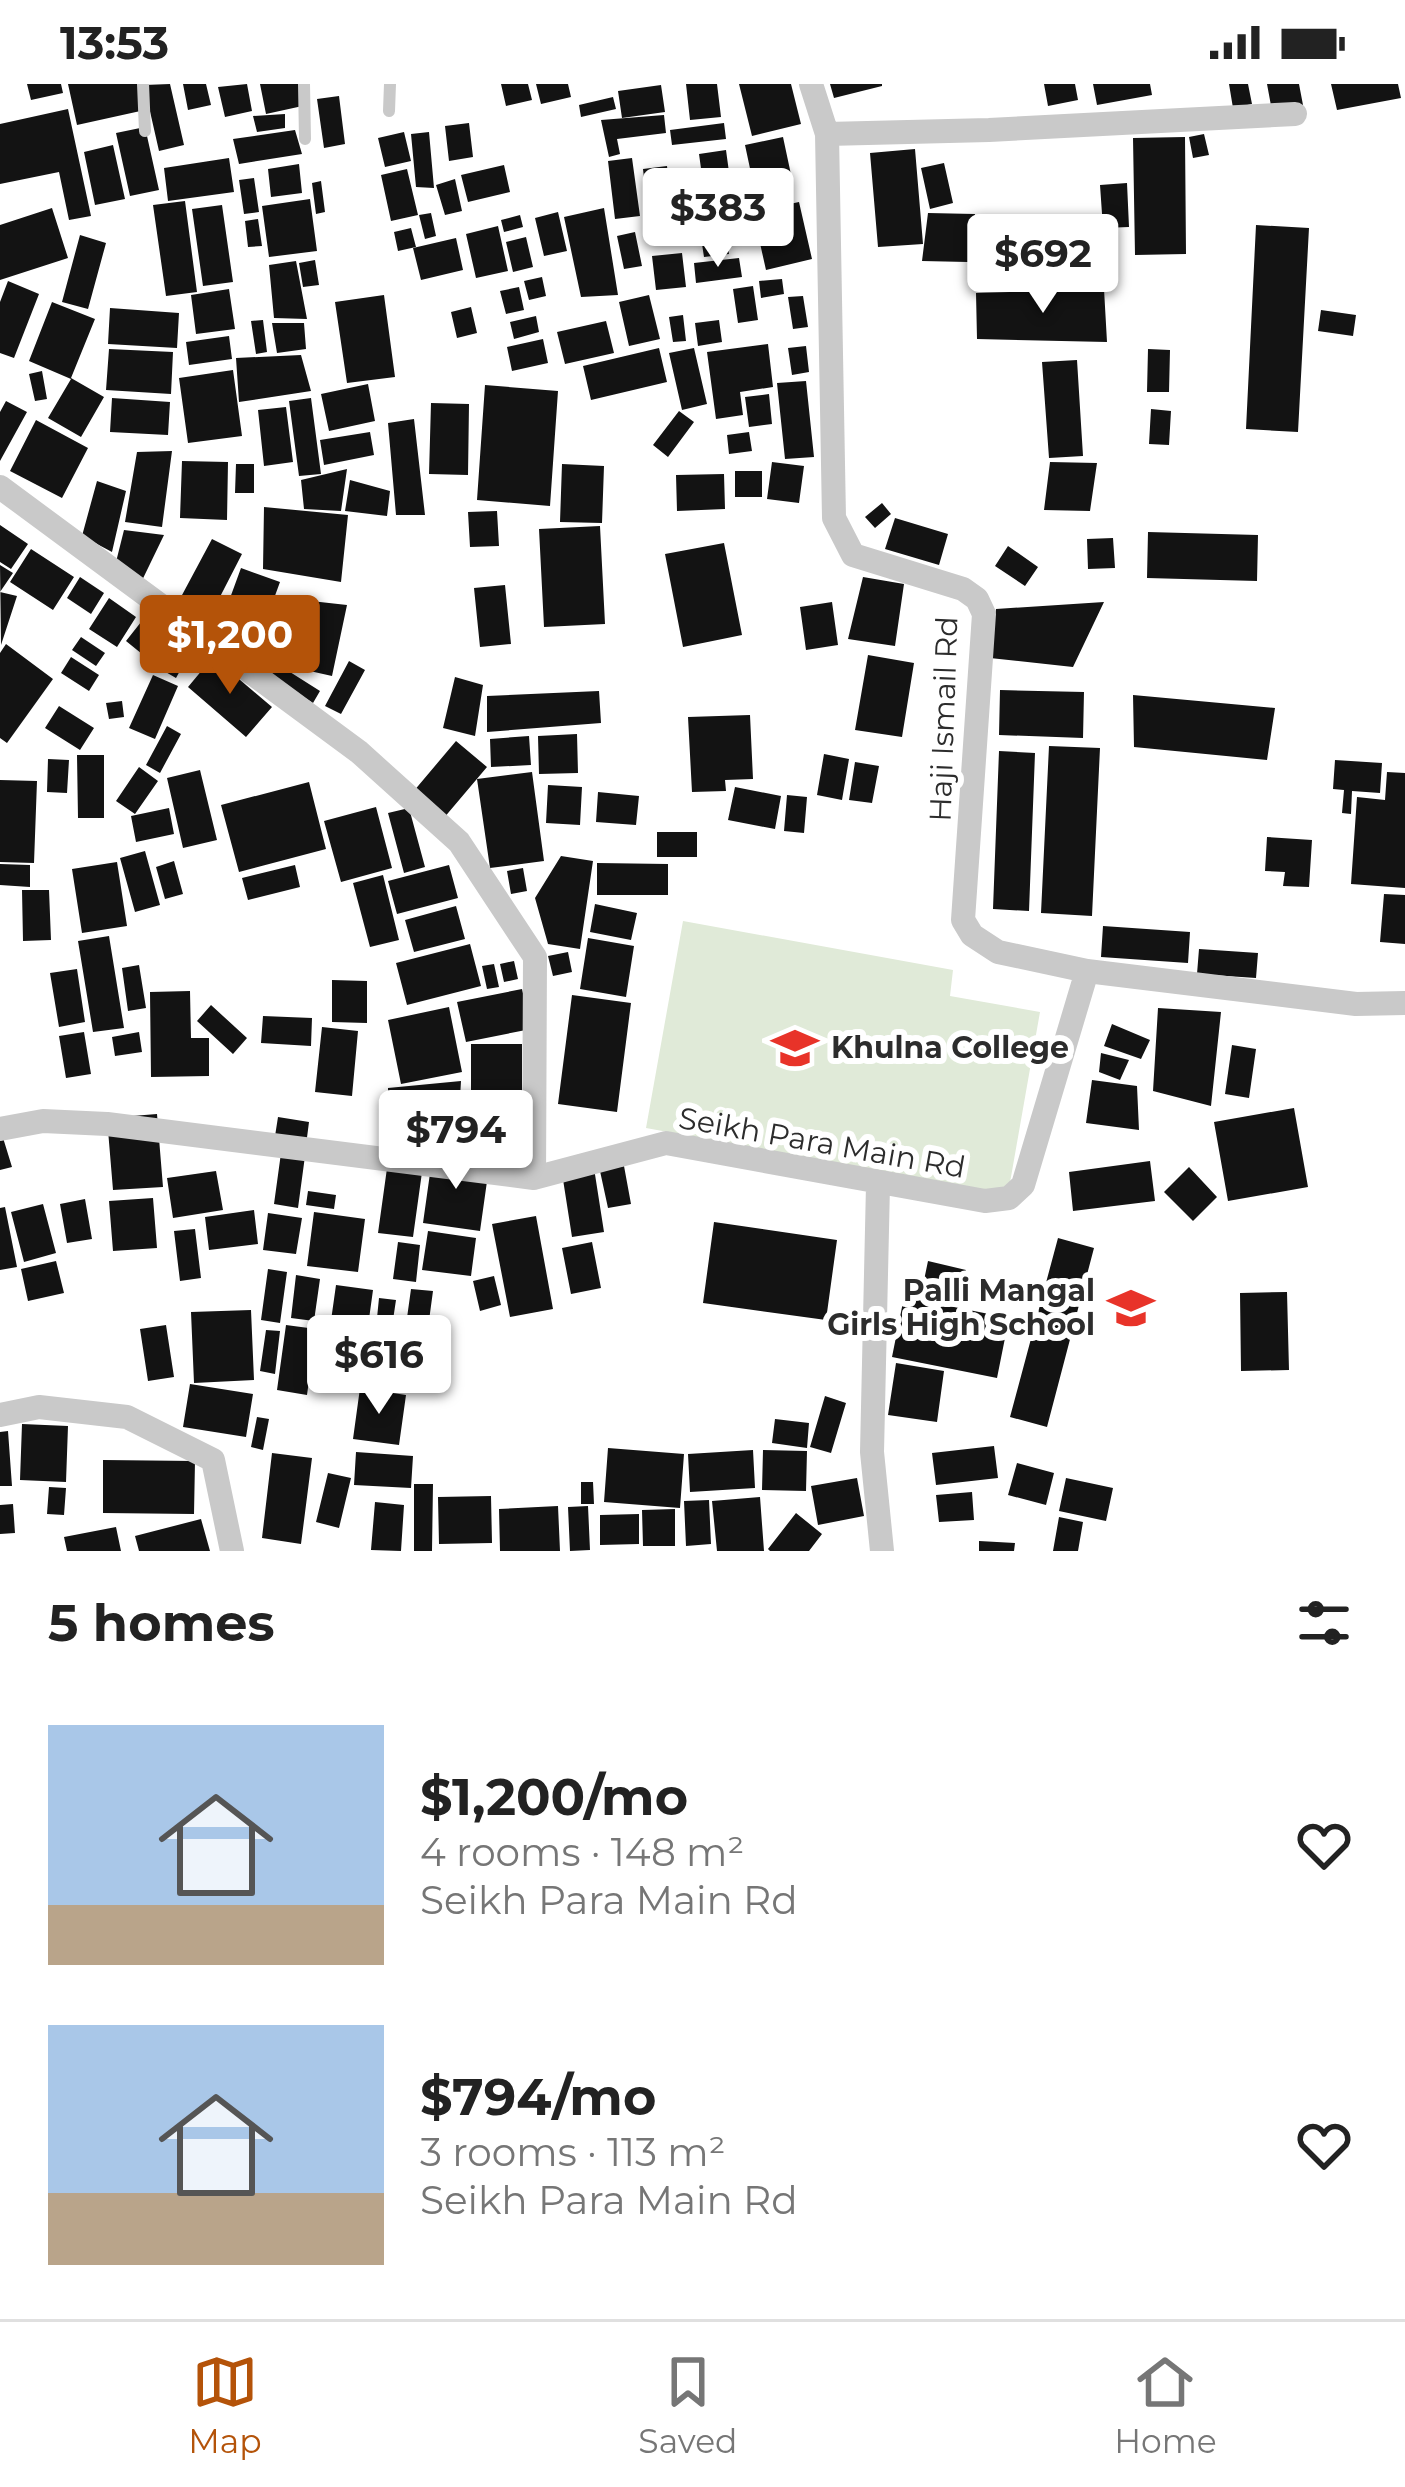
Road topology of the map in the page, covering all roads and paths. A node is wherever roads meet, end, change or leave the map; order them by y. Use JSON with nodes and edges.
{"nodes":[{"id":1,"x":143,"y":84,"type":"edge"},
{"id":2,"x":304,"y":84,"type":"edge"},
{"id":3,"x":390,"y":84,"type":"edge"},
{"id":4,"x":811,"y":84,"type":"edge"},
{"id":5,"x":389,"y":111,"type":"dead end"},
{"id":6,"x":1295,"y":114,"type":"dead end"},
{"id":7,"x":145,"y":131,"type":"dead end"},
{"id":8,"x":827,"y":134,"type":"junction"},
{"id":9,"x":304,"y":140,"type":"dead end"},
{"id":10,"x":0,"y":487,"type":"edge"},
{"id":11,"x":1088,"y":971,"type":"junction"},
{"id":12,"x":1405,"y":1003,"type":"edge"},
{"id":13,"x":0,"y":1129,"type":"edge"},
{"id":14,"x":534,"y":1178,"type":"junction"},
{"id":15,"x":878,"y":1185,"type":"junction"},
{"id":16,"x":0,"y":1415,"type":"edge"},
{"id":17,"x":232,"y":1551,"type":"edge"},
{"id":18,"x":882,"y":1551,"type":"edge"}],
"edges":[{"from":1,"to":7,"type":"lane"},
{"from":2,"to":9,"type":"lane"},
{"from":3,"to":5,"type":"lane"},
{"from":4,"to":8,"type":"street","name":"Haji Ismail Rd"},
{"from":6,"to":8,"type":"street"},
{"from":8,"to":11,"type":"street","name":"Haji Ismail Rd"},
{"from":10,"to":14,"type":"street"},
{"from":11,"to":12,"type":"street","name":"Haji Ismail Rd"},
{"from":11,"to":15,"type":"street","name":"Seikh Para Main Rd"},
{"from":13,"to":14,"type":"street"},
{"from":14,"to":15,"type":"street","name":"Seikh Para Main Rd"},
{"from":15,"to":18,"type":"street"},
{"from":16,"to":17,"type":"street"}]}
